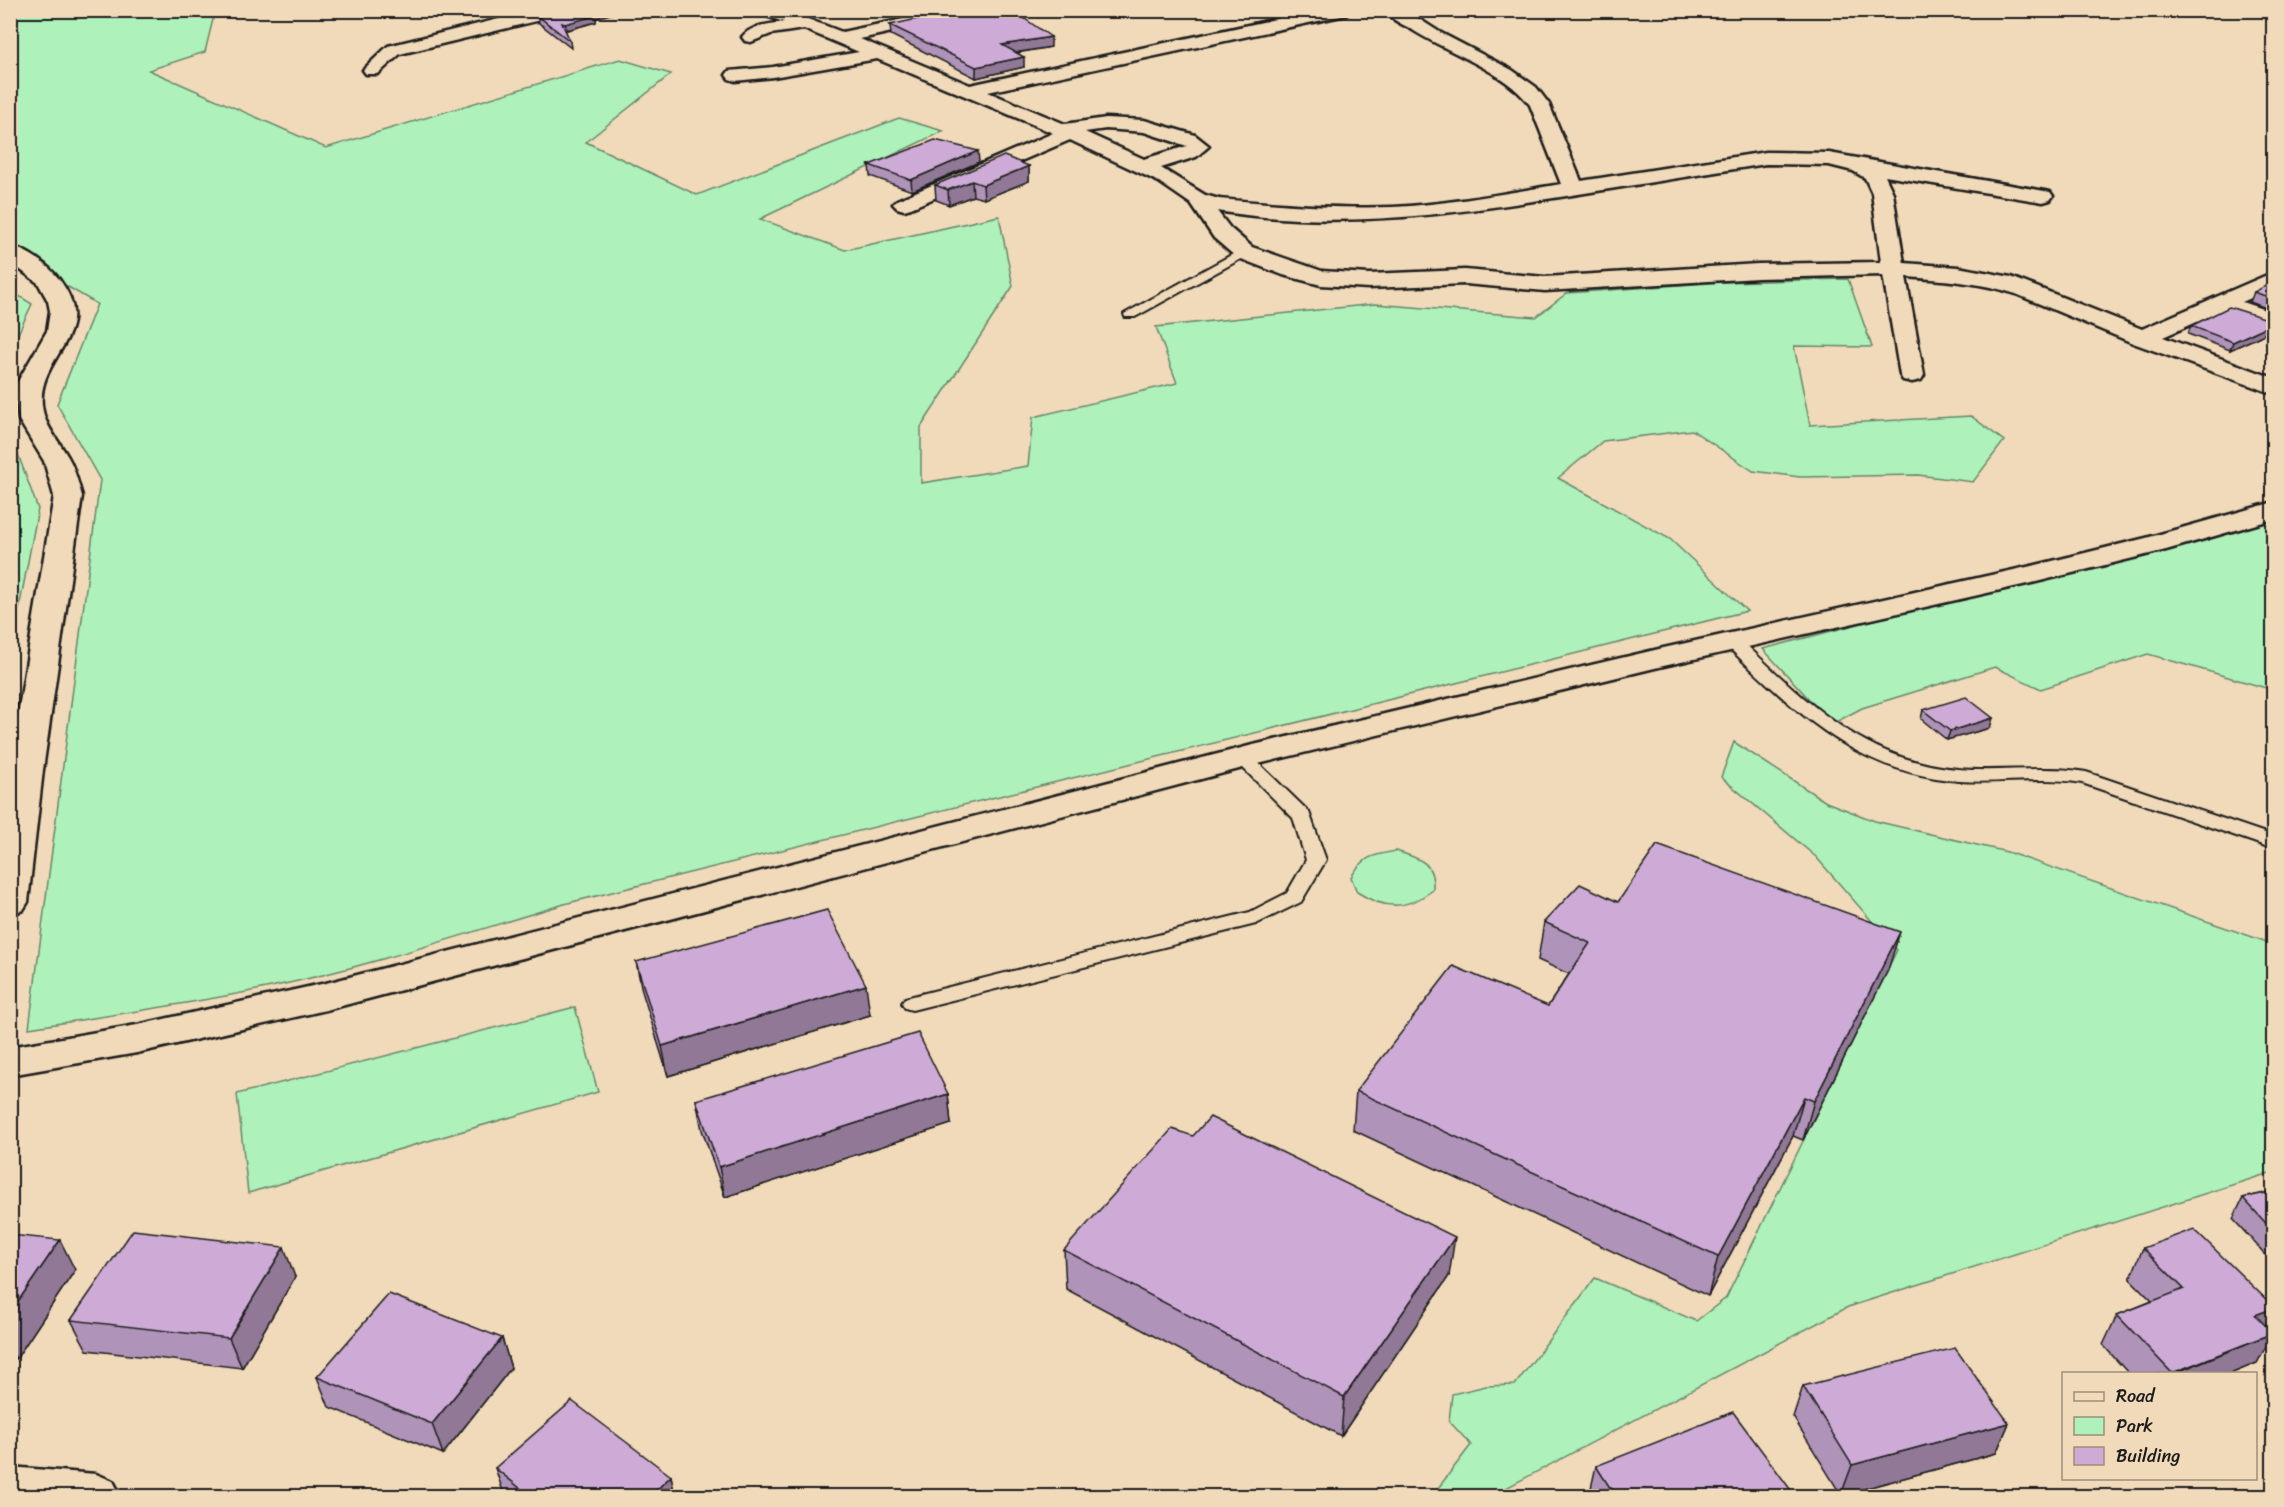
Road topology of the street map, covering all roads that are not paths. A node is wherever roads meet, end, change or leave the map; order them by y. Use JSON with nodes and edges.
{"nodes":[{"id":1,"x":559,"y":10,"type":"edge"},
{"id":2,"x":766,"y":10,"type":"edge"},
{"id":3,"x":969,"y":10,"type":"edge"},
{"id":4,"x":1346,"y":10,"type":"edge"},
{"id":5,"x":1392,"y":10,"type":"edge"},
{"id":6,"x":807,"y":24,"type":"junction"},
{"id":7,"x":491,"y":27,"type":"junction"},
{"id":8,"x":526,"y":36,"type":"dead end"},
{"id":9,"x":751,"y":37,"type":"dead end"},
{"id":10,"x":839,"y":38,"type":"junction"},
{"id":11,"x":876,"y":54,"type":"junction"},
{"id":12,"x":372,"y":70,"type":"dead end"},
{"id":13,"x":735,"y":75,"type":"dead end"},
{"id":14,"x":967,"y":91,"type":"junction"},
{"id":15,"x":1065,"y":131,"type":"junction"},
{"id":16,"x":1142,"y":166,"type":"junction"},
{"id":17,"x":1862,"y":166,"type":"junction"},
{"id":18,"x":1573,"y":187,"type":"junction"},
{"id":19,"x":2043,"y":196,"type":"dead end"},
{"id":20,"x":1198,"y":200,"type":"junction"},
{"id":21,"x":904,"y":204,"type":"dead end"},
{"id":22,"x":1244,"y":252,"type":"junction"},
{"id":23,"x":10,"y":253,"type":"edge"},
{"id":24,"x":1895,"y":268,"type":"junction"},
{"id":25,"x":2274,"y":279,"type":"edge"},
{"id":26,"x":2222,"y":303,"type":"junction"},
{"id":27,"x":1130,"y":314,"type":"dead end"},
{"id":28,"x":2274,"y":321,"type":"edge"},
{"id":29,"x":2142,"y":338,"type":"junction"},
{"id":30,"x":1912,"y":375,"type":"dead end"},
{"id":31,"x":2274,"y":387,"type":"edge"},
{"id":32,"x":2274,"y":510,"type":"edge"},
{"id":33,"x":1733,"y":642,"type":"junction"},
{"id":34,"x":1243,"y":758,"type":"junction"},
{"id":35,"x":2274,"y":843,"type":"edge"},
{"id":36,"x":10,"y":902,"type":"edge"},
{"id":37,"x":912,"y":1003,"type":"dead end"},
{"id":38,"x":10,"y":1061,"type":"edge"},
{"id":39,"x":10,"y":1489,"type":"edge"},
{"id":40,"x":96,"y":1497,"type":"edge"}],
"edges":[{"from":1,"to":7,"type":"street"},
{"from":2,"to":6,"type":"street"},
{"from":3,"to":10,"type":"street"},
{"from":4,"to":14,"type":"street"},
{"from":5,"to":18,"type":"street"},
{"from":6,"to":9,"type":"street"},
{"from":6,"to":10,"type":"street"},
{"from":7,"to":8,"type":"street"},
{"from":7,"to":12,"type":"street"},
{"from":10,"to":11,"type":"street"},
{"from":11,"to":13,"type":"street"},
{"from":11,"to":14,"type":"street"},
{"from":14,"to":15,"type":"street"},
{"from":15,"to":16,"type":"street"},
{"from":15,"to":16,"type":"street"},
{"from":15,"to":21,"type":"street"},
{"from":16,"to":20,"type":"street"},
{"from":17,"to":18,"type":"street"},
{"from":17,"to":19,"type":"street"},
{"from":17,"to":24,"type":"street"},
{"from":18,"to":20,"type":"street"},
{"from":20,"to":22,"type":"street"},
{"from":22,"to":24,"type":"street"},
{"from":22,"to":27,"type":"lane"},
{"from":23,"to":36,"type":"street"},
{"from":24,"to":29,"type":"street"},
{"from":24,"to":30,"type":"street"},
{"from":25,"to":26,"type":"street"},
{"from":26,"to":28,"type":"street"},
{"from":26,"to":29,"type":"street"},
{"from":29,"to":31,"type":"street"},
{"from":32,"to":33,"type":"street"},
{"from":33,"to":34,"type":"street"},
{"from":33,"to":35,"type":"lane"},
{"from":34,"to":37,"type":"lane"},
{"from":34,"to":38,"type":"street"},
{"from":39,"to":40,"type":"street"}]}
